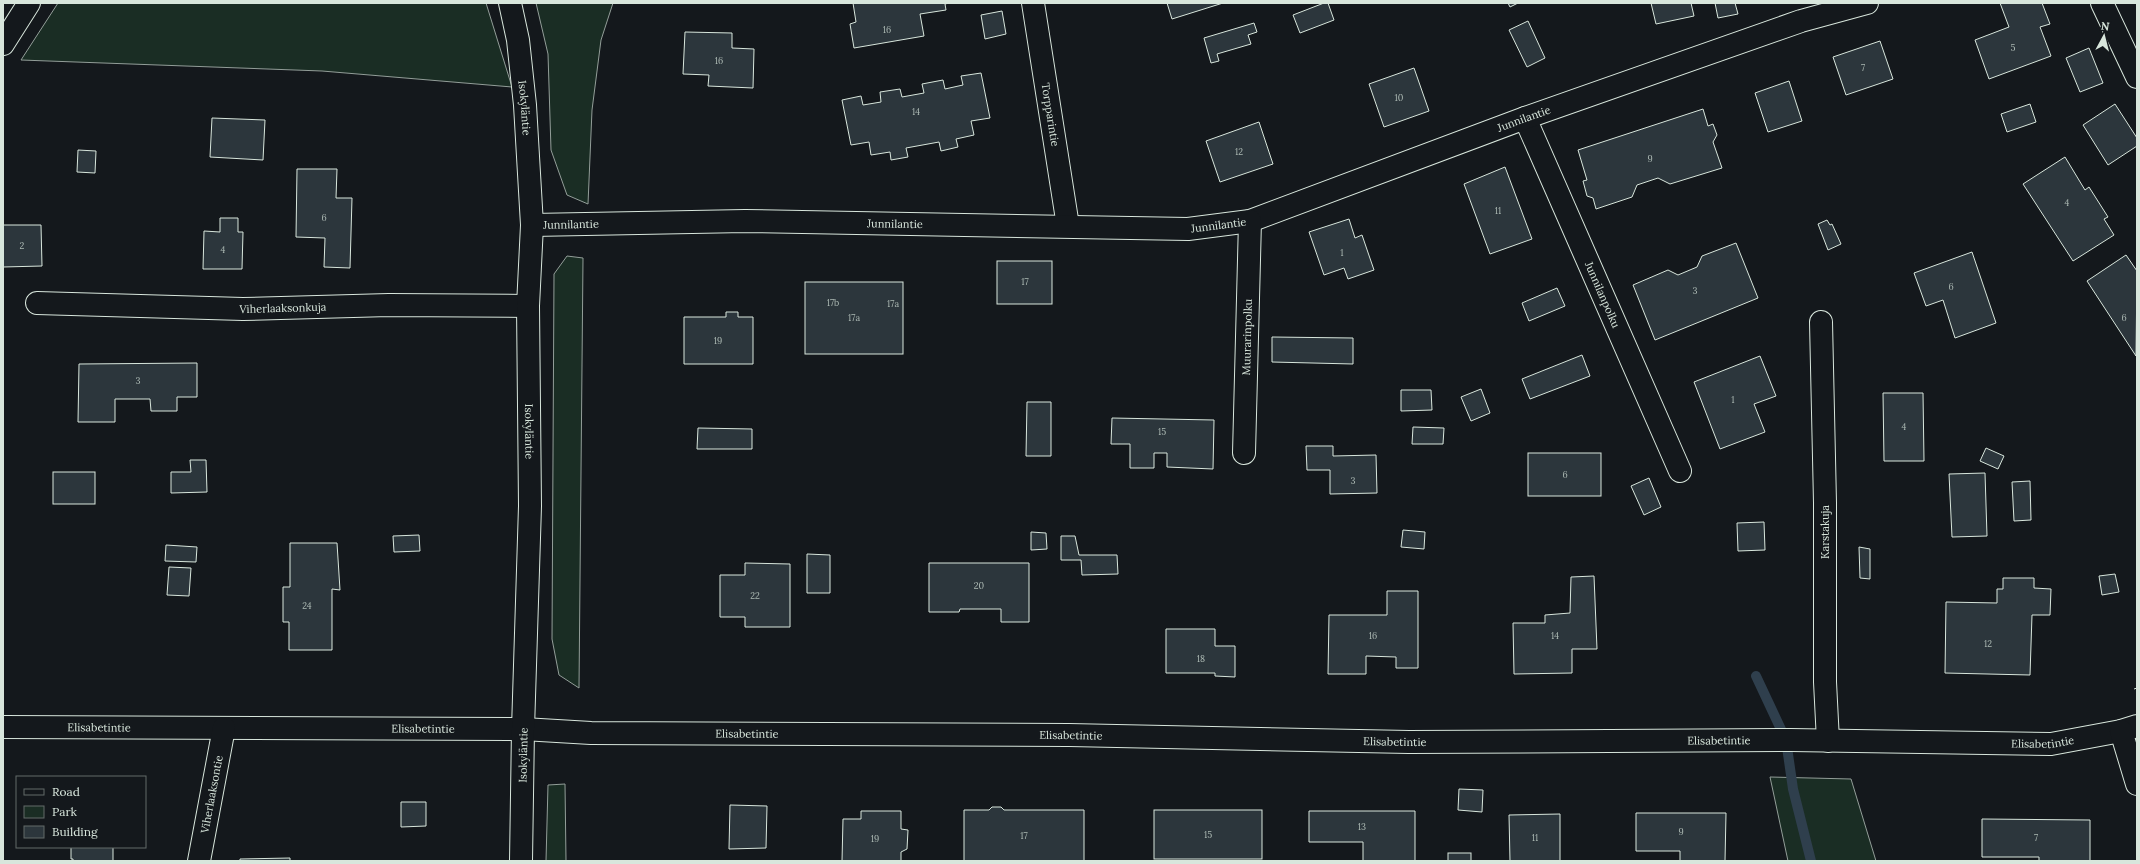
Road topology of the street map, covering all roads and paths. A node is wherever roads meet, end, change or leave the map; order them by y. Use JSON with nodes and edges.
{"nodes":[{"id":1,"x":29,"y":3,"type":"edge"},
{"id":2,"x":510,"y":3,"type":"edge"},
{"id":3,"x":1033,"y":3,"type":"edge"},
{"id":4,"x":1867,"y":3,"type":"edge"},
{"id":5,"x":2102,"y":3,"type":"edge"},
{"id":6,"x":3,"y":44,"type":"edge"},
{"id":7,"x":2137,"y":77,"type":"edge"},
{"id":8,"x":1525,"y":118,"type":"junction"},
{"id":9,"x":1250,"y":220,"type":"junction"},
{"id":10,"x":532,"y":225,"type":"junction"},
{"id":11,"x":1068,"y":226,"type":"junction"},
{"id":12,"x":38,"y":303,"type":"dead end"},
{"id":13,"x":528,"y":306,"type":"junction"},
{"id":14,"x":1821,"y":322,"type":"dead end"},
{"id":15,"x":1244,"y":453,"type":"dead end"},
{"id":16,"x":1680,"y":471,"type":"dead end"},
{"id":17,"x":3,"y":727,"type":"edge"},
{"id":18,"x":224,"y":728,"type":"junction"},
{"id":19,"x":523,"y":729,"type":"junction"},
{"id":20,"x":2129,"y":729,"type":"edge"},
{"id":21,"x":1828,"y":741,"type":"junction"},
{"id":22,"x":2137,"y":784,"type":"edge"},
{"id":23,"x":199,"y":861,"type":"edge"},
{"id":24,"x":521,"y":861,"type":"edge"}],
"edges":[{"from":1,"to":6,"type":"main road"},
{"from":2,"to":10,"type":"main road","name":"Isokyläntie"},
{"from":3,"to":11,"type":"main road","name":"Torpparintie"},
{"from":4,"to":8,"type":"main road","name":"Junnilantie"},
{"from":5,"to":7,"type":"main road"},
{"from":8,"to":9,"type":"main road","name":"Junnilantie"},
{"from":8,"to":16,"type":"main road","name":"Junnilanpolku"},
{"from":9,"to":11,"type":"main road","name":"Junnilantie"},
{"from":9,"to":15,"type":"main road","name":"Muurarinpolku"},
{"from":10,"to":11,"type":"main road","name":"Junnilantie"},
{"from":10,"to":13,"type":"main road","name":"Isokyläntie"},
{"from":12,"to":13,"type":"main road","name":"Viherlaaksonkuja"},
{"from":13,"to":19,"type":"main road","name":"Isokyläntie"},
{"from":14,"to":21,"type":"main road","name":"Karstakuja"},
{"from":17,"to":18,"type":"main road","name":"Elisabetintie"},
{"from":18,"to":19,"type":"main road","name":"Elisabetintie"},
{"from":18,"to":23,"type":"main road","name":"Viherlaaksontie"},
{"from":19,"to":21,"type":"main road","name":"Elisabetintie"},
{"from":19,"to":24,"type":"main road","name":"Isokyläntie"},
{"from":20,"to":21,"type":"main road","name":"Elisabetintie"},
{"from":20,"to":22,"type":"main road"}]}
